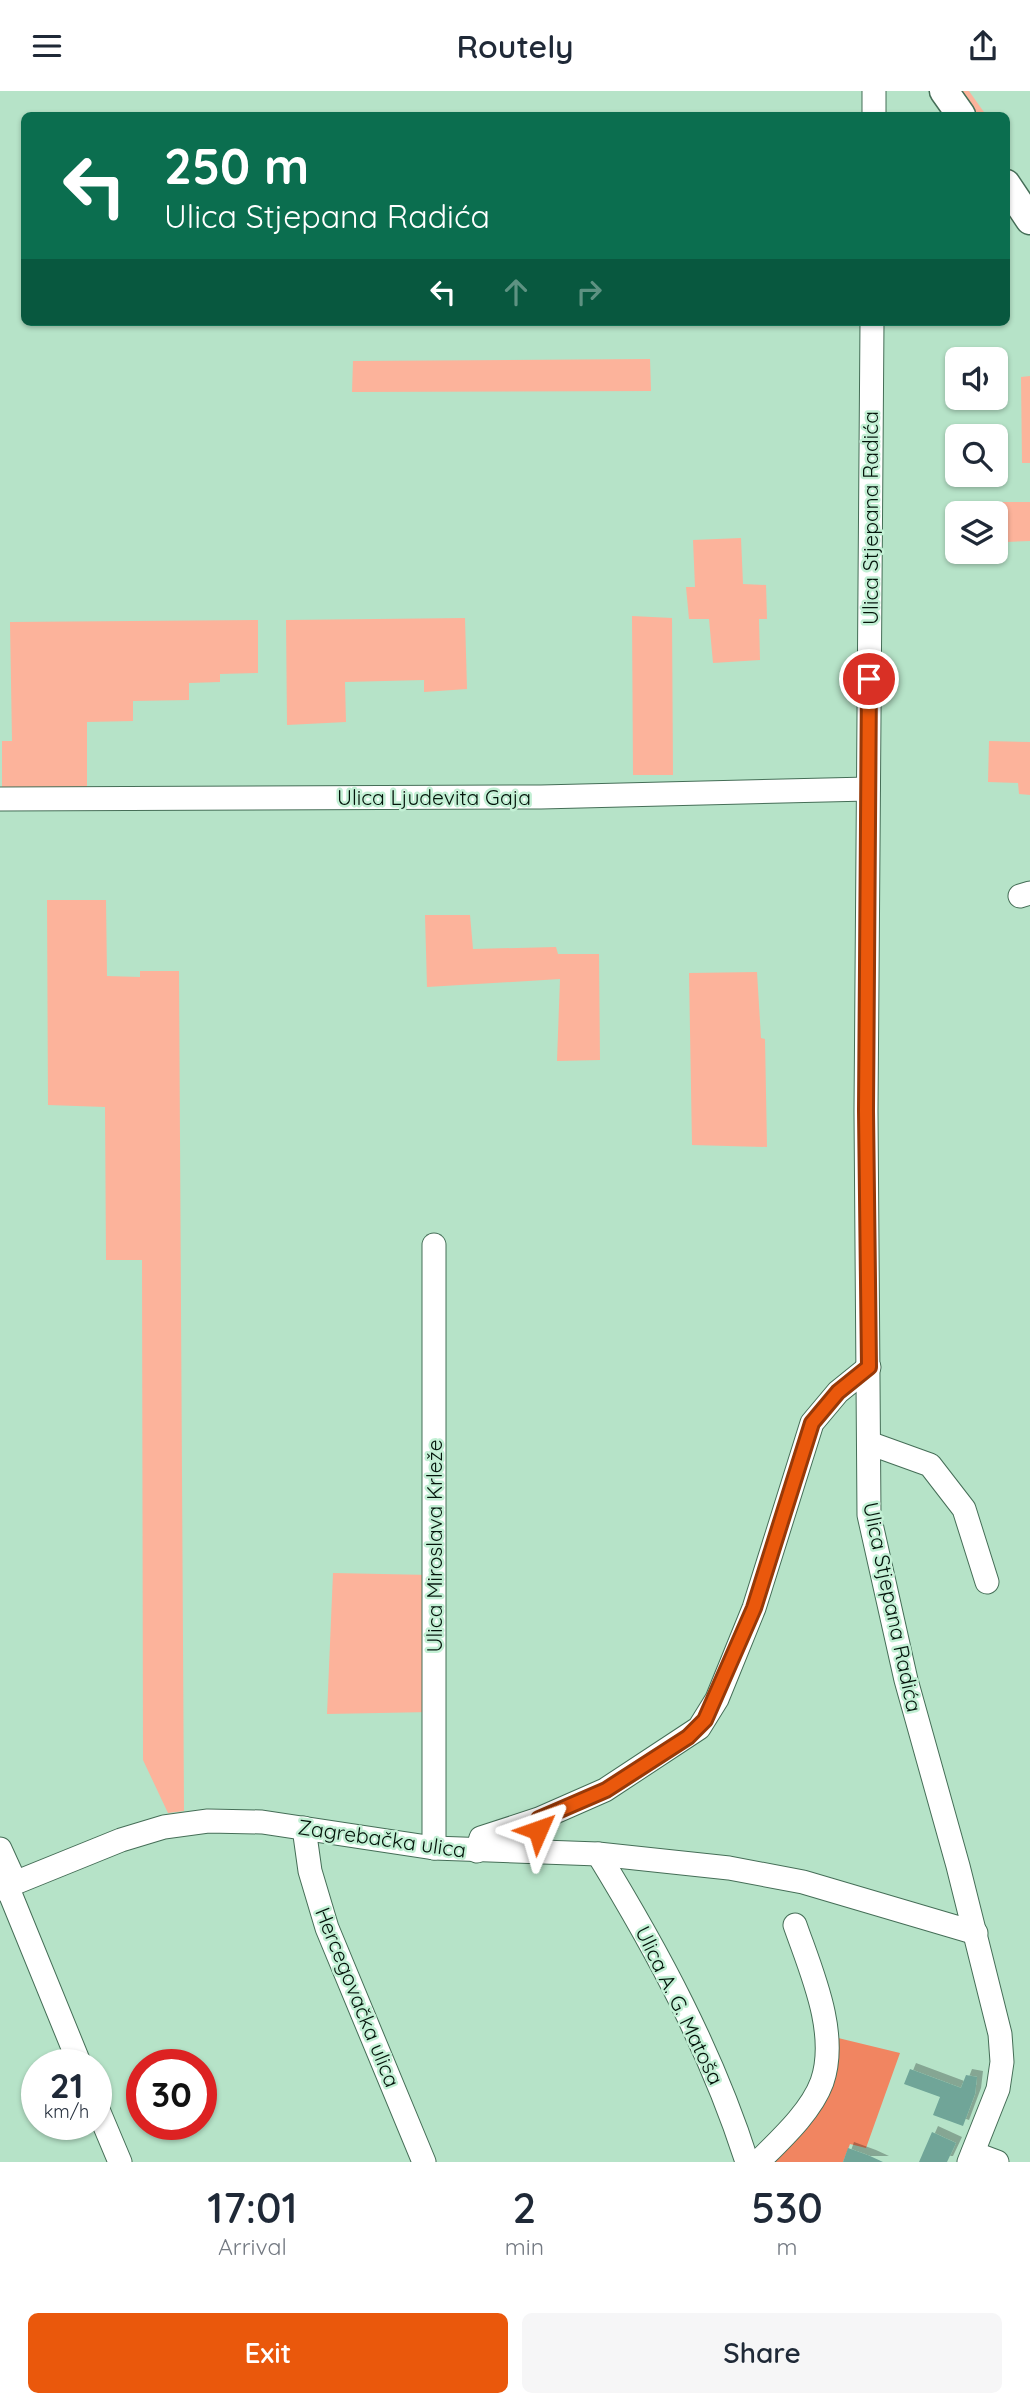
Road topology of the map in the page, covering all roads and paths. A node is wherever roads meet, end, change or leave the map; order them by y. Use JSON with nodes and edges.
{"nodes":[{"id":1,"x":874,"y":91,"type":"edge"},
{"id":2,"x":944,"y":91,"type":"edge"},
{"id":3,"x":874,"y":112,"type":"edge"},
{"id":4,"x":959,"y":112,"type":"edge"},
{"id":5,"x":1010,"y":190,"type":"edge"},
{"id":6,"x":1030,"y":220,"type":"edge"},
{"id":7,"x":872,"y":326,"type":"edge"},
{"id":8,"x":868,"y":789,"type":"junction"},
{"id":9,"x":0,"y":799,"type":"edge"},
{"id":10,"x":434,"y":1245,"type":"dead end"},
{"id":11,"x":869,"y":1367,"type":"junction"},
{"id":12,"x":869,"y":1443,"type":"junction"},
{"id":13,"x":987,"y":1583,"type":"dead end"},
{"id":14,"x":539,"y":1819,"type":"junction"},
{"id":15,"x":304,"y":1828,"type":"junction"},
{"id":16,"x":435,"y":1847,"type":"junction"},
{"id":17,"x":0,"y":1849,"type":"edge"},
{"id":18,"x":477,"y":1851,"type":"junction"},
{"id":19,"x":541,"y":1851,"type":"junction"},
{"id":20,"x":598,"y":1854,"type":"junction"},
{"id":21,"x":7,"y":1886,"type":"edge"},
{"id":22,"x":795,"y":1925,"type":"dead end"},
{"id":23,"x":976,"y":1933,"type":"junction"},
{"id":24,"x":73,"y":2049,"type":"edge"},
{"id":25,"x":111,"y":2140,"type":"edge"},
{"id":26,"x":971,"y":2157,"type":"edge"},
{"id":27,"x":120,"y":2162,"type":"edge"},
{"id":28,"x":425,"y":2162,"type":"edge"},
{"id":29,"x":747,"y":2162,"type":"edge"},
{"id":30,"x":758,"y":2162,"type":"edge"},
{"id":31,"x":998,"y":2162,"type":"edge"}],
"edges":[{"from":1,"to":3,"type":"street"},
{"from":2,"to":4,"type":"main road"},
{"from":5,"to":6,"type":"main road"},
{"from":7,"to":8,"type":"street","name":"Ulica Stjepana Radića"},
{"from":8,"to":9,"type":"street","name":"Ulica Ljudevita Gaja"},
{"from":8,"to":11,"type":"street","name":"Ulica Stjepana Radića"},
{"from":10,"to":16,"type":"street","name":"Ulica Miroslava Krleže"},
{"from":11,"to":12,"type":"street","name":"Ulica Stjepana Radića"},
{"from":11,"to":14,"type":"street"},
{"from":12,"to":13,"type":"street"},
{"from":12,"to":23,"type":"street","name":"Ulica Stjepana Radića"},
{"from":14,"to":18,"type":"street"},
{"from":14,"to":19,"type":"street"},
{"from":15,"to":16,"type":"street","name":"Zagrebačka ulica"},
{"from":15,"to":21,"type":"street","name":"Zagrebačka ulica"},
{"from":15,"to":28,"type":"street","name":"Hercegovačka ulica"},
{"from":16,"to":18,"type":"street","name":"Zagrebačka ulica"},
{"from":17,"to":21,"type":"street"},
{"from":18,"to":19,"type":"street","name":"Zagrebačka ulica"},
{"from":19,"to":20,"type":"street","name":"Zagrebačka ulica"},
{"from":20,"to":23,"type":"street","name":"Zagrebačka ulica"},
{"from":20,"to":29,"type":"street","name":"Ulica A. G. Matoša"},
{"from":21,"to":24,"type":"street"},
{"from":22,"to":30,"type":"street"},
{"from":23,"to":26,"type":"street","name":"Ulica Stjepana Radića"},
{"from":25,"to":27,"type":"street"},
{"from":26,"to":31,"type":"street"}]}
